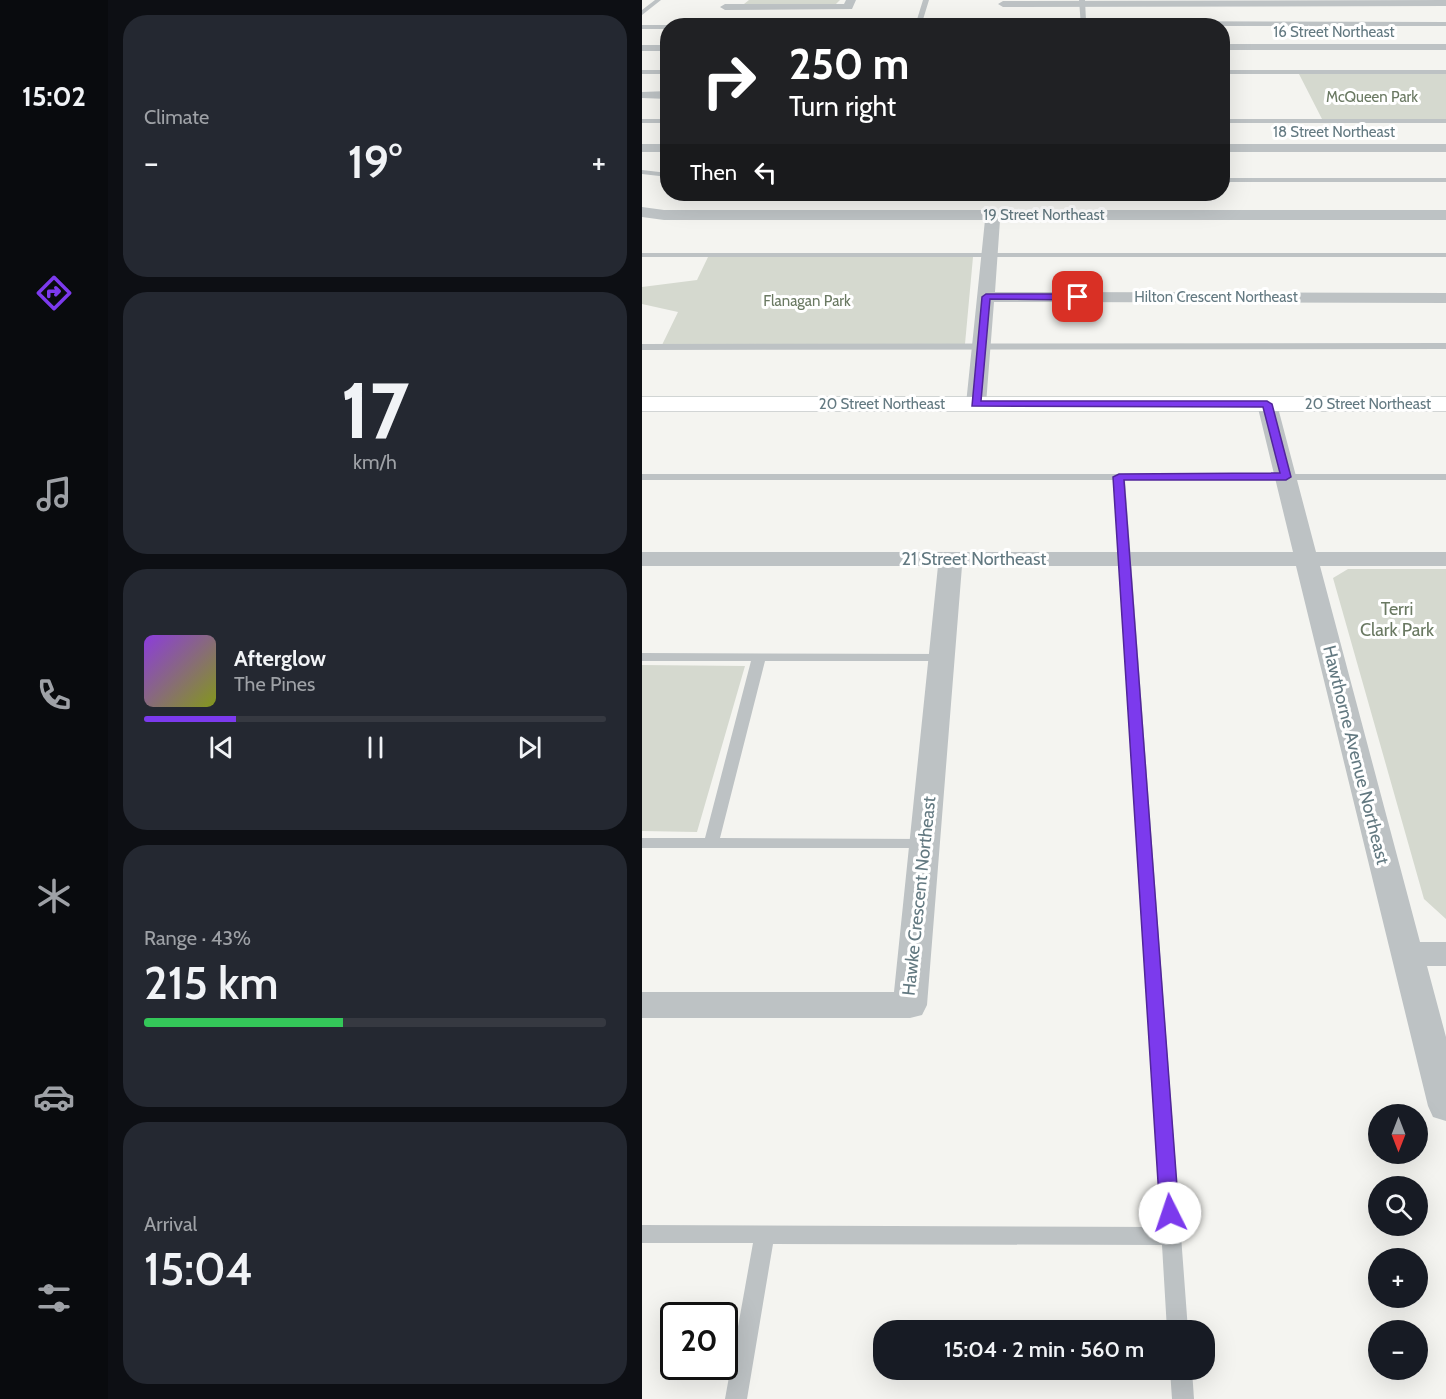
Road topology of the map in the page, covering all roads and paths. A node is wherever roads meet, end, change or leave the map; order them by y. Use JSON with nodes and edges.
{"nodes":[{"id":1,"x":658,"y":0,"type":"edge"},
{"id":2,"x":739,"y":0,"type":"edge"},
{"id":3,"x":926,"y":0,"type":"edge"},
{"id":4,"x":1082,"y":2,"type":"edge"},
{"id":5,"x":1162,"y":2,"type":"edge"},
{"id":6,"x":1446,"y":3,"type":"edge"},
{"id":7,"x":850,"y":4,"type":"edge"},
{"id":8,"x":1003,"y":6,"type":"edge"},
{"id":9,"x":642,"y":13,"type":"edge"},
{"id":10,"x":920,"y":18,"type":"edge"},
{"id":11,"x":1083,"y":18,"type":"edge"},
{"id":12,"x":1165,"y":18,"type":"edge"},
{"id":13,"x":1446,"y":24,"type":"edge"},
{"id":14,"x":1230,"y":25,"type":"edge"},
{"id":15,"x":642,"y":27,"type":"edge"},
{"id":16,"x":660,"y":27,"type":"edge"},
{"id":17,"x":1230,"y":47,"type":"edge"},
{"id":18,"x":1446,"y":47,"type":"edge"},
{"id":19,"x":642,"y":48,"type":"edge"},
{"id":20,"x":660,"y":48,"type":"edge"},
{"id":21,"x":642,"y":72,"type":"edge"},
{"id":22,"x":660,"y":72,"type":"edge"},
{"id":23,"x":1230,"y":72,"type":"edge"},
{"id":24,"x":1446,"y":72,"type":"edge"},
{"id":25,"x":646,"y":94,"type":"dead end"},
{"id":26,"x":660,"y":94,"type":"edge"},
{"id":27,"x":642,"y":121,"type":"edge"},
{"id":28,"x":660,"y":121,"type":"edge"},
{"id":29,"x":1230,"y":121,"type":"edge"},
{"id":30,"x":1446,"y":121,"type":"edge"},
{"id":31,"x":642,"y":148,"type":"edge"},
{"id":32,"x":660,"y":148,"type":"edge"},
{"id":33,"x":1230,"y":148,"type":"edge"},
{"id":34,"x":1446,"y":148,"type":"edge"},
{"id":35,"x":642,"y":172,"type":"edge"},
{"id":36,"x":660,"y":174,"type":"edge"},
{"id":37,"x":1230,"y":180,"type":"edge"},
{"id":38,"x":1446,"y":180,"type":"edge"},
{"id":39,"x":642,"y":212,"type":"edge"},
{"id":40,"x":993,"y":215,"type":"junction"},
{"id":41,"x":1446,"y":215,"type":"edge"},
{"id":42,"x":642,"y":255,"type":"edge"},
{"id":43,"x":989,"y":255,"type":"junction"},
{"id":44,"x":1446,"y":255,"type":"edge"},
{"id":45,"x":986,"y":297,"type":"junction"},
{"id":46,"x":1446,"y":298,"type":"edge"},
{"id":47,"x":981,"y":346,"type":"junction"},
{"id":48,"x":1446,"y":346,"type":"edge"},
{"id":49,"x":642,"y":347,"type":"edge"},
{"id":50,"x":642,"y":404,"type":"edge"},
{"id":51,"x":976,"y":404,"type":"junction"},
{"id":52,"x":1267,"y":404,"type":"junction"},
{"id":53,"x":1446,"y":404,"type":"edge"},
{"id":54,"x":642,"y":477,"type":"edge"},
{"id":55,"x":1119,"y":477,"type":"junction"},
{"id":56,"x":1286,"y":477,"type":"junction"},
{"id":57,"x":1446,"y":477,"type":"edge"},
{"id":58,"x":642,"y":559,"type":"edge"},
{"id":59,"x":951,"y":559,"type":"junction"},
{"id":60,"x":1124,"y":559,"type":"junction"},
{"id":61,"x":1446,"y":559,"type":"edge"},
{"id":62,"x":1307,"y":560,"type":"junction"},
{"id":63,"x":642,"y":657,"type":"edge"},
{"id":64,"x":759,"y":657,"type":"junction"},
{"id":65,"x":943,"y":657,"type":"junction"},
{"id":66,"x":642,"y":843,"type":"edge"},
{"id":67,"x":711,"y":843,"type":"junction"},
{"id":68,"x":925,"y":844,"type":"junction"},
{"id":69,"x":1407,"y":954,"type":"junction"},
{"id":70,"x":1446,"y":954,"type":"edge"},
{"id":71,"x":642,"y":1005,"type":"edge"},
{"id":72,"x":1446,"y":1106,"type":"edge"},
{"id":73,"x":642,"y":1234,"type":"edge"},
{"id":74,"x":765,"y":1234,"type":"junction"},
{"id":75,"x":1171,"y":1236,"type":"junction"},
{"id":76,"x":1177,"y":1320,"type":"edge"},
{"id":77,"x":1182,"y":1380,"type":"edge"},
{"id":78,"x":736,"y":1399,"type":"edge"},
{"id":79,"x":1183,"y":1399,"type":"edge"}],
"edges":[{"from":1,"to":9,"type":"lane"},
{"from":2,"to":7,"type":"street"},
{"from":3,"to":10,"type":"lane"},
{"from":4,"to":5,"type":"street"},
{"from":4,"to":8,"type":"street"},
{"from":4,"to":11,"type":"lane"},
{"from":5,"to":6,"type":"street"},
{"from":5,"to":12,"type":"street"},
{"from":13,"to":14,"type":"lane"},
{"from":15,"to":16,"type":"lane"},
{"from":17,"to":18,"type":"street","name":"16 Street Northeast"},
{"from":19,"to":20,"type":"street"},
{"from":21,"to":22,"type":"lane"},
{"from":23,"to":24,"type":"lane"},
{"from":25,"to":26,"type":"street"},
{"from":27,"to":28,"type":"lane"},
{"from":29,"to":30,"type":"lane"},
{"from":31,"to":32,"type":"street"},
{"from":33,"to":34,"type":"street","name":"18 Street Northeast"},
{"from":35,"to":36,"type":"lane"},
{"from":37,"to":38,"type":"lane"},
{"from":39,"to":40,"type":"street","name":"19 Street Northeast"},
{"from":40,"to":41,"type":"street","name":"19 Street Northeast"},
{"from":40,"to":43,"type":"street"},
{"from":42,"to":43,"type":"lane"},
{"from":43,"to":44,"type":"lane"},
{"from":43,"to":45,"type":"street"},
{"from":45,"to":46,"type":"street","name":"Hilton Crescent Northeast"},
{"from":45,"to":47,"type":"street"},
{"from":47,"to":48,"type":"lane"},
{"from":47,"to":49,"type":"lane"},
{"from":47,"to":51,"type":"street"},
{"from":50,"to":51,"type":"street","name":"20 Street Northeast"},
{"from":51,"to":52,"type":"street","name":"20 Street Northeast"},
{"from":52,"to":53,"type":"street","name":"20 Street Northeast"},
{"from":52,"to":56,"type":"street","name":"Hawthorne Avenue Northeast"},
{"from":54,"to":55,"type":"lane"},
{"from":55,"to":56,"type":"lane"},
{"from":55,"to":60,"type":"lane"},
{"from":56,"to":57,"type":"lane"},
{"from":56,"to":62,"type":"street","name":"Hawthorne Avenue Northeast"},
{"from":58,"to":59,"type":"street","name":"21 Street Northeast"},
{"from":59,"to":60,"type":"street","name":"21 Street Northeast"},
{"from":59,"to":65,"type":"street","name":"Hawke Crescent Northeast"},
{"from":60,"to":62,"type":"street","name":"21 Street Northeast"},
{"from":60,"to":75,"type":"lane"},
{"from":61,"to":62,"type":"street","name":"21 Street Northeast"},
{"from":62,"to":69,"type":"street","name":"Hawthorne Avenue Northeast"},
{"from":63,"to":64,"type":"lane"},
{"from":64,"to":65,"type":"lane"},
{"from":64,"to":67,"type":"lane"},
{"from":65,"to":68,"type":"street","name":"Hawke Crescent Northeast"},
{"from":66,"to":67,"type":"lane"},
{"from":67,"to":68,"type":"lane"},
{"from":68,"to":71,"type":"street","name":"Hawke Crescent Northeast"},
{"from":69,"to":70,"type":"street"},
{"from":69,"to":72,"type":"street","name":"Hawthorne Avenue Northeast"},
{"from":73,"to":74,"type":"lane"},
{"from":74,"to":75,"type":"lane"},
{"from":74,"to":78,"type":"lane"},
{"from":75,"to":76,"type":"lane"},
{"from":77,"to":79,"type":"lane"}]}
